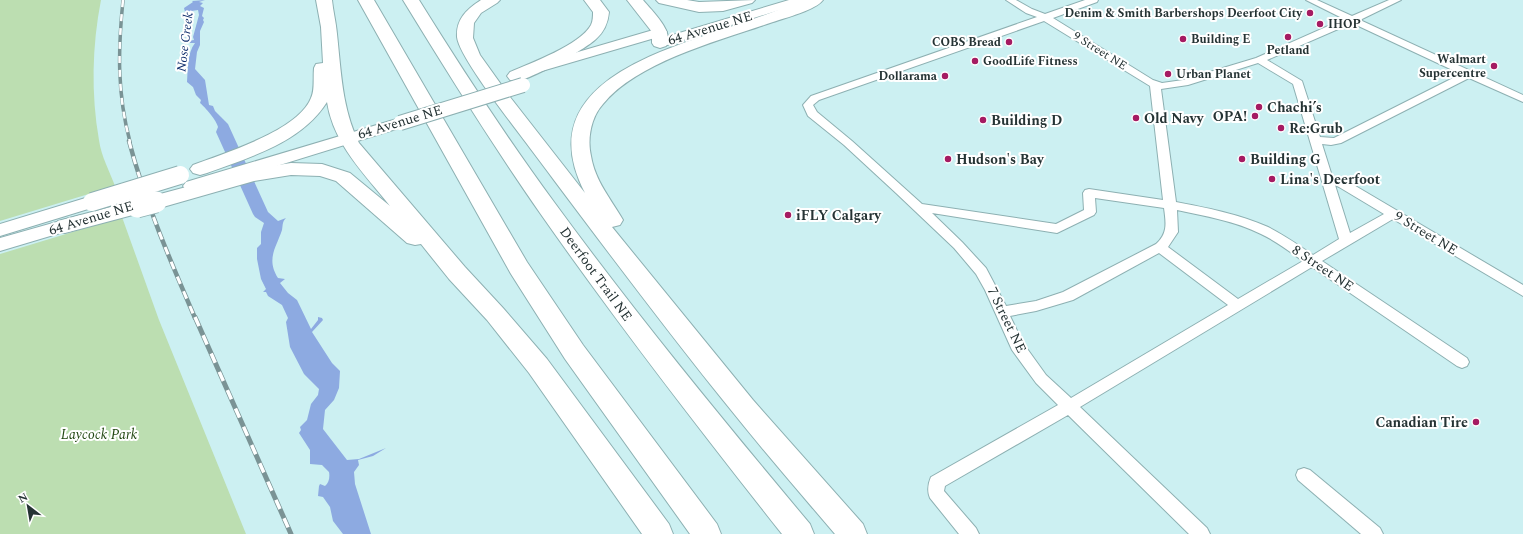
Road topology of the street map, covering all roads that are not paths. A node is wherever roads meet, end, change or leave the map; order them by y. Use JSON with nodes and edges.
{"nodes":[{"id":1,"x":324,"y":0,"type":"edge"},
{"id":2,"x":366,"y":0,"type":"edge"},
{"id":3,"x":412,"y":0,"type":"edge"},
{"id":4,"x":492,"y":0,"type":"edge"},
{"id":5,"x":592,"y":0,"type":"edge"},
{"id":6,"x":635,"y":0,"type":"edge"},
{"id":7,"x":664,"y":0,"type":"edge"},
{"id":8,"x":747,"y":0,"type":"edge"},
{"id":9,"x":764,"y":0,"type":"edge"},
{"id":10,"x":786,"y":0,"type":"edge"},
{"id":11,"x":801,"y":0,"type":"edge"},
{"id":12,"x":815,"y":0,"type":"edge"},
{"id":13,"x":1010,"y":0,"type":"edge"},
{"id":14,"x":1024,"y":0,"type":"edge"},
{"id":15,"x":1094,"y":0,"type":"edge"},
{"id":16,"x":1310,"y":0,"type":"edge"},
{"id":17,"x":1397,"y":0,"type":"edge"},
{"id":18,"x":1045,"y":17,"type":"junction"},
{"id":19,"x":1353,"y":20,"type":"junction"},
{"id":20,"x":711,"y":27,"type":"junction"},
{"id":21,"x":329,"y":28,"type":"junction"},
{"id":22,"x":660,"y":37,"type":"junction"},
{"id":23,"x":1259,"y":60,"type":"junction"},
{"id":24,"x":1469,"y":74,"type":"junction"},
{"id":25,"x":519,"y":80,"type":"junction"},
{"id":26,"x":1155,"y":84,"type":"junction"},
{"id":27,"x":1523,"y":99,"type":"edge"},
{"id":28,"x":345,"y":133,"type":"junction"},
{"id":29,"x":1316,"y":140,"type":"junction"},
{"id":30,"x":200,"y":169,"type":"junction"},
{"id":31,"x":1327,"y":178,"type":"junction"},
{"id":32,"x":1170,"y":204,"type":"junction"},
{"id":33,"x":126,"y":207,"type":"junction"},
{"id":34,"x":917,"y":207,"type":"junction"},
{"id":35,"x":1393,"y":214,"type":"junction"},
{"id":36,"x":65,"y":226,"type":"joint"},
{"id":37,"x":0,"y":230,"type":"edge"},
{"id":38,"x":1346,"y":242,"type":"junction"},
{"id":39,"x":0,"y":245,"type":"edge"},
{"id":40,"x":1160,"y":247,"type":"junction"},
{"id":41,"x":1313,"y":261,"type":"junction"},
{"id":42,"x":457,"y":273,"type":"junction"},
{"id":43,"x":1523,"y":291,"type":"edge"},
{"id":44,"x":1238,"y":306,"type":"junction"},
{"id":45,"x":1001,"y":312,"type":"junction"},
{"id":46,"x":1462,"y":362,"type":"dead end"},
{"id":47,"x":1070,"y":406,"type":"junction"},
{"id":48,"x":744,"y":408,"type":"junction"},
{"id":49,"x":1304,"y":475,"type":"dead end"},
{"id":50,"x":659,"y":534,"type":"edge"},
{"id":51,"x":707,"y":534,"type":"edge"},
{"id":52,"x":800,"y":534,"type":"edge"},
{"id":53,"x":853,"y":534,"type":"edge"},
{"id":54,"x":970,"y":534,"type":"edge"},
{"id":55,"x":1201,"y":534,"type":"edge"},
{"id":56,"x":1374,"y":534,"type":"edge"}],
"edges":[{"from":1,"to":21,"type":"highway"},
{"from":2,"to":51,"type":"highway"},
{"from":3,"to":52,"type":"highway","name":"Deerfoot Trail NE"},
{"from":4,"to":48,"type":"highway"},
{"from":5,"to":25,"type":"highway"},
{"from":6,"to":22,"type":"highway"},
{"from":7,"to":8,"type":"highway"},
{"from":9,"to":22,"type":"street","name":"64 Avenue NE"},
{"from":10,"to":20,"type":"street"},
{"from":11,"to":20,"type":"street","name":"64 Avenue NE"},
{"from":12,"to":48,"type":"highway"},
{"from":13,"to":18,"type":"street","name":"9 Street NE"},
{"from":14,"to":18,"type":"street","name":"9 Street NE"},
{"from":15,"to":18,"type":"street"},
{"from":16,"to":19,"type":"street"},
{"from":17,"to":19,"type":"street"},
{"from":18,"to":26,"type":"street","name":"9 Street NE"},
{"from":18,"to":34,"type":"street","name":"7 Street NE"},
{"from":19,"to":23,"type":"street"},
{"from":19,"to":24,"type":"street"},
{"from":20,"to":22,"type":"street","name":"64 Avenue NE"},
{"from":21,"to":28,"type":"highway"},
{"from":21,"to":30,"type":"highway"},
{"from":22,"to":25,"type":"main road","name":"64 Avenue NE"},
{"from":23,"to":26,"type":"street"},
{"from":23,"to":29,"type":"street"},
{"from":24,"to":27,"type":"street"},
{"from":24,"to":29,"type":"street"},
{"from":25,"to":28,"type":"main road","name":"64 Avenue NE","bridge":true},
{"from":26,"to":32,"type":"street"},
{"from":28,"to":30,"type":"main road","name":"64 Avenue NE"},
{"from":28,"to":33,"type":"main road","name":"64 Avenue NE"},
{"from":28,"to":42,"type":"highway"},
{"from":29,"to":31,"type":"street"},
{"from":30,"to":33,"type":"main road","name":"64 Avenue NE","bridge":true},
{"from":31,"to":35,"type":"street","name":"9 Street NE"},
{"from":31,"to":38,"type":"street"},
{"from":32,"to":34,"type":"street","name":"8 Street NE"},
{"from":32,"to":40,"type":"street"},
{"from":32,"to":41,"type":"street","name":"8 Street NE"},
{"from":33,"to":36,"type":"highway"},
{"from":33,"to":37,"type":"main road","name":"64 Avenue NE"},
{"from":33,"to":42,"type":"highway"},
{"from":34,"to":45,"type":"street","name":"7 Street NE"},
{"from":35,"to":38,"type":"street"},
{"from":35,"to":43,"type":"street","name":"9 Street NE"},
{"from":36,"to":39,"type":"main road","name":"64 Avenue NE"},
{"from":38,"to":41,"type":"street"},
{"from":40,"to":44,"type":"street"},
{"from":40,"to":45,"type":"street"},
{"from":41,"to":44,"type":"street"},
{"from":41,"to":46,"type":"street","name":"8 Street NE"},
{"from":42,"to":50,"type":"highway"},
{"from":44,"to":47,"type":"street"},
{"from":45,"to":47,"type":"street","name":"7 Street NE"},
{"from":47,"to":54,"type":"street"},
{"from":47,"to":55,"type":"street","name":"7 Street NE"},
{"from":48,"to":53,"type":"highway"},
{"from":49,"to":56,"type":"street"}]}
